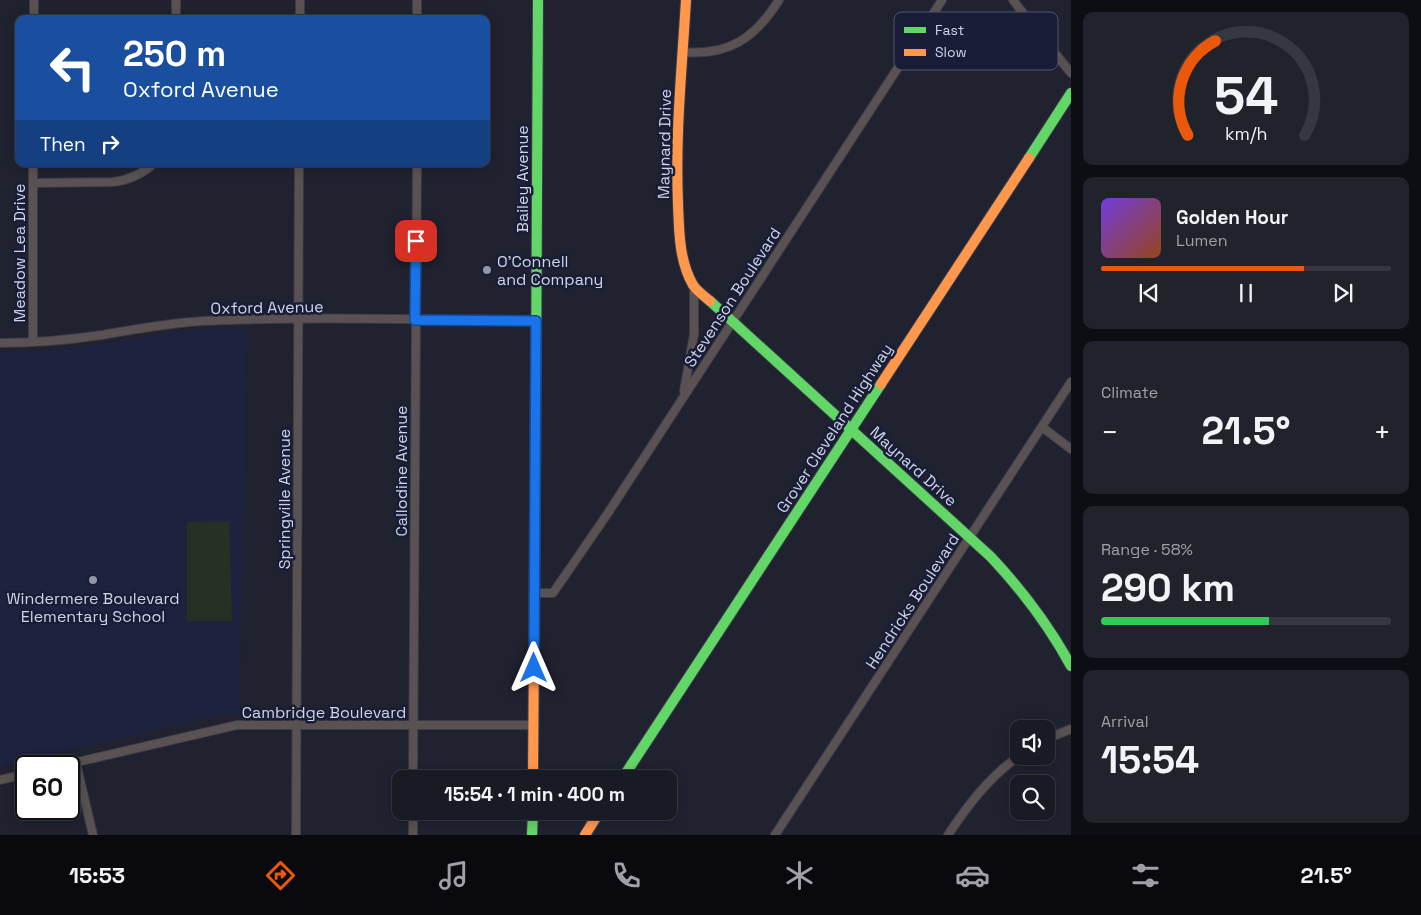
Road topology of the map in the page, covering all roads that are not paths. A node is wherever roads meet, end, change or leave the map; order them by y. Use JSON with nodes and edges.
{"nodes":[{"id":1,"x":34,"y":0,"type":"edge"},
{"id":2,"x":176,"y":0,"type":"edge"},
{"id":3,"x":300,"y":0,"type":"edge"},
{"id":4,"x":417,"y":0,"type":"edge"},
{"id":5,"x":538,"y":0,"type":"edge"},
{"id":6,"x":686,"y":0,"type":"edge"},
{"id":7,"x":779,"y":0,"type":"edge"},
{"id":8,"x":942,"y":0,"type":"edge"},
{"id":9,"x":1012,"y":0,"type":"edge"},
{"id":10,"x":934,"y":12,"type":"edge"},
{"id":11,"x":1022,"y":12,"type":"edge"},
{"id":12,"x":34,"y":15,"type":"edge"},
{"id":13,"x":176,"y":15,"type":"edge"},
{"id":14,"x":300,"y":15,"type":"edge"},
{"id":15,"x":417,"y":15,"type":"edge"},
{"id":16,"x":683,"y":52,"type":"junction"},
{"id":17,"x":1058,"y":57,"type":"edge"},
{"id":18,"x":896,"y":70,"type":"edge"},
{"id":19,"x":1071,"y":73,"type":"edge"},
{"id":20,"x":1071,"y":93,"type":"edge"},
{"id":21,"x":33,"y":167,"type":"edge"},
{"id":22,"x":150,"y":167,"type":"edge"},
{"id":23,"x":299,"y":167,"type":"edge"},
{"id":24,"x":416,"y":167,"type":"edge"},
{"id":25,"x":33,"y":183,"type":"junction"},
{"id":26,"x":694,"y":287,"type":"junction"},
{"id":27,"x":298,"y":319,"type":"junction"},
{"id":28,"x":415,"y":320,"type":"junction"},
{"id":29,"x":536,"y":321,"type":"junction"},
{"id":30,"x":732,"y":322,"type":"junction"},
{"id":31,"x":33,"y":342,"type":"junction"},
{"id":32,"x":0,"y":343,"type":"edge"},
{"id":33,"x":1071,"y":382,"type":"edge"},
{"id":34,"x":683,"y":396,"type":"junction"},
{"id":35,"x":1042,"y":426,"type":"junction"},
{"id":36,"x":851,"y":430,"type":"junction"},
{"id":37,"x":1071,"y":449,"type":"edge"},
{"id":38,"x":971,"y":538,"type":"junction"},
{"id":39,"x":534,"y":593,"type":"junction"},
{"id":40,"x":1071,"y":666,"type":"edge"},
{"id":41,"x":297,"y":725,"type":"junction"},
{"id":42,"x":413,"y":725,"type":"junction"},
{"id":43,"x":533,"y":725,"type":"junction"},
{"id":44,"x":1071,"y":729,"type":"edge"},
{"id":45,"x":1055,"y":735,"type":"edge"},
{"id":46,"x":80,"y":762,"type":"edge"},
{"id":47,"x":1010,"y":763,"type":"edge"},
{"id":48,"x":413,"y":770,"type":"edge"},
{"id":49,"x":533,"y":770,"type":"edge"},
{"id":50,"x":628,"y":770,"type":"edge"},
{"id":51,"x":15,"y":777,"type":"edge"},
{"id":52,"x":0,"y":780,"type":"edge"},
{"id":53,"x":80,"y":780,"type":"edge"},
{"id":54,"x":413,"y":820,"type":"edge"},
{"id":55,"x":532,"y":820,"type":"edge"},
{"id":56,"x":594,"y":820,"type":"edge"},
{"id":57,"x":93,"y":835,"type":"edge"},
{"id":58,"x":296,"y":835,"type":"edge"},
{"id":59,"x":412,"y":835,"type":"edge"},
{"id":60,"x":532,"y":835,"type":"edge"},
{"id":61,"x":585,"y":835,"type":"edge"},
{"id":62,"x":776,"y":835,"type":"edge"},
{"id":63,"x":948,"y":835,"type":"edge"}],
"edges":[{"from":1,"to":12,"type":"street"},
{"from":2,"to":13,"type":"street"},
{"from":3,"to":14,"type":"street"},
{"from":4,"to":15,"type":"street"},
{"from":5,"to":29,"type":"main road","name":"Bailey Avenue"},
{"from":6,"to":16,"type":"main road","name":"Maynard Drive"},
{"from":7,"to":16,"type":"street"},
{"from":8,"to":10,"type":"street","name":"Stevenson Boulevard"},
{"from":9,"to":11,"type":"street"},
{"from":16,"to":26,"type":"main road","name":"Maynard Drive"},
{"from":17,"to":19,"type":"street"},
{"from":18,"to":30,"type":"street","name":"Stevenson Boulevard"},
{"from":20,"to":36,"type":"main road","name":"Grover Cleveland Highway"},
{"from":21,"to":25,"type":"street","name":"Meadow Lea Drive"},
{"from":22,"to":25,"type":"street"},
{"from":23,"to":27,"type":"street","name":"Springville Avenue"},
{"from":24,"to":28,"type":"street","name":"Callodine Avenue"},
{"from":25,"to":31,"type":"street","name":"Meadow Lea Drive"},
{"from":26,"to":30,"type":"main road","name":"Maynard Drive"},
{"from":26,"to":34,"type":"street","name":"Maynard Drive"},
{"from":27,"to":28,"type":"street","name":"Oxford Avenue"},
{"from":27,"to":31,"type":"street","name":"Oxford Avenue"},
{"from":27,"to":41,"type":"street","name":"Springville Avenue"},
{"from":28,"to":29,"type":"street","name":"Oxford Avenue"},
{"from":28,"to":42,"type":"street","name":"Callodine Avenue"},
{"from":29,"to":39,"type":"main road","name":"Bailey Avenue"},
{"from":30,"to":34,"type":"street","name":"Stevenson Boulevard"},
{"from":30,"to":36,"type":"main road","name":"Maynard Drive"},
{"from":31,"to":32,"type":"street","name":"Oxford Avenue"},
{"from":33,"to":35,"type":"street","name":"Hendricks Boulevard"},
{"from":34,"to":39,"type":"street","name":"Stevenson Boulevard"},
{"from":35,"to":37,"type":"street"},
{"from":35,"to":38,"type":"street","name":"Hendricks Boulevard"},
{"from":36,"to":38,"type":"main road","name":"Maynard Drive"},
{"from":36,"to":50,"type":"main road","name":"Grover Cleveland Highway"},
{"from":38,"to":40,"type":"main road","name":"Maynard Drive"},
{"from":38,"to":62,"type":"street","name":"Hendricks Boulevard"},
{"from":39,"to":43,"type":"main road","name":"Bailey Avenue"},
{"from":41,"to":42,"type":"street","name":"Cambridge Boulevard"},
{"from":41,"to":46,"type":"street","name":"Cambridge Boulevard"},
{"from":41,"to":58,"type":"street","name":"Springville Avenue"},
{"from":42,"to":43,"type":"street","name":"Cambridge Boulevard"},
{"from":42,"to":48,"type":"street","name":"Callodine Avenue"},
{"from":43,"to":49,"type":"main road","name":"Bailey Avenue"},
{"from":44,"to":45,"type":"street"},
{"from":47,"to":63,"type":"street"},
{"from":51,"to":52,"type":"street"},
{"from":53,"to":57,"type":"street"},
{"from":54,"to":59,"type":"street"},
{"from":55,"to":60,"type":"main road"},
{"from":56,"to":61,"type":"main road"}]}
